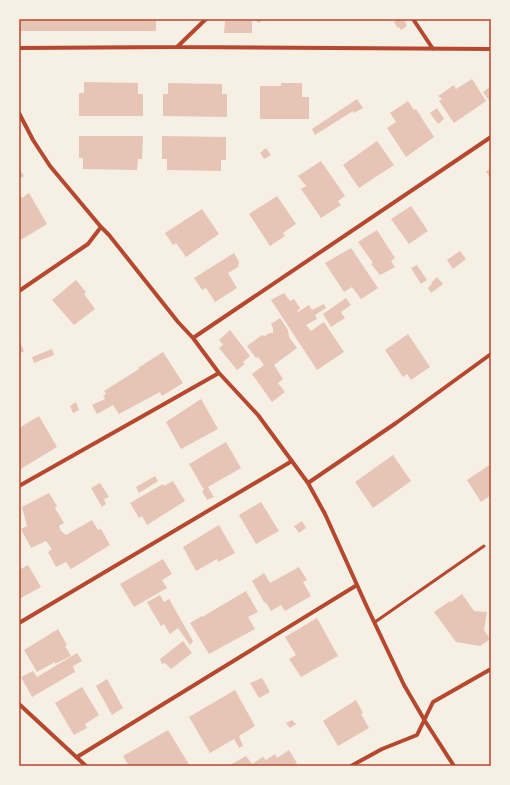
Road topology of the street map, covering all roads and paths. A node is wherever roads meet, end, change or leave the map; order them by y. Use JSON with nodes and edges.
{"nodes":[{"id":1,"x":206,"y":19,"type":"edge"},
{"id":2,"x":413,"y":19,"type":"edge"},
{"id":3,"x":177,"y":46,"type":"junction"},
{"id":4,"x":19,"y":48,"type":"edge"},
{"id":5,"x":433,"y":49,"type":"junction"},
{"id":6,"x":491,"y":49,"type":"edge"},
{"id":7,"x":19,"y":113,"type":"edge"},
{"id":8,"x":491,"y":137,"type":"edge"},
{"id":9,"x":101,"y":227,"type":"junction"},
{"id":10,"x":19,"y":291,"type":"edge"},
{"id":11,"x":193,"y":338,"type":"junction"},
{"id":12,"x":491,"y":354,"type":"edge"},
{"id":13,"x":219,"y":373,"type":"junction"},
{"id":14,"x":292,"y":461,"type":"junction"},
{"id":15,"x":308,"y":483,"type":"junction"},
{"id":16,"x":19,"y":486,"type":"edge"},
{"id":17,"x":484,"y":546,"type":"dead end"},
{"id":18,"x":357,"y":585,"type":"junction"},
{"id":19,"x":375,"y":622,"type":"junction"},
{"id":20,"x":19,"y":623,"type":"edge"},
{"id":21,"x":491,"y":668,"type":"edge"},
{"id":22,"x":19,"y":704,"type":"edge"},
{"id":23,"x":425,"y":721,"type":"junction"},
{"id":24,"x":77,"y":756,"type":"junction"},
{"id":25,"x":86,"y":766,"type":"edge"},
{"id":26,"x":351,"y":766,"type":"edge"},
{"id":27,"x":454,"y":766,"type":"edge"}],
"edges":[{"from":1,"to":3,"type":"street"},
{"from":2,"to":5,"type":"street"},
{"from":3,"to":4,"type":"street"},
{"from":3,"to":5,"type":"street"},
{"from":5,"to":6,"type":"street"},
{"from":7,"to":9,"type":"street"},
{"from":8,"to":11,"type":"street"},
{"from":9,"to":10,"type":"street"},
{"from":9,"to":11,"type":"street"},
{"from":11,"to":13,"type":"street"},
{"from":12,"to":15,"type":"street"},
{"from":13,"to":14,"type":"street"},
{"from":13,"to":16,"type":"street"},
{"from":14,"to":15,"type":"street"},
{"from":14,"to":20,"type":"street"},
{"from":15,"to":18,"type":"street"},
{"from":17,"to":19,"type":"lane"},
{"from":18,"to":19,"type":"street"},
{"from":18,"to":24,"type":"street"},
{"from":19,"to":23,"type":"street"},
{"from":21,"to":23,"type":"street"},
{"from":22,"to":24,"type":"street"},
{"from":23,"to":26,"type":"street"},
{"from":23,"to":27,"type":"street"},
{"from":24,"to":25,"type":"street"}]}
